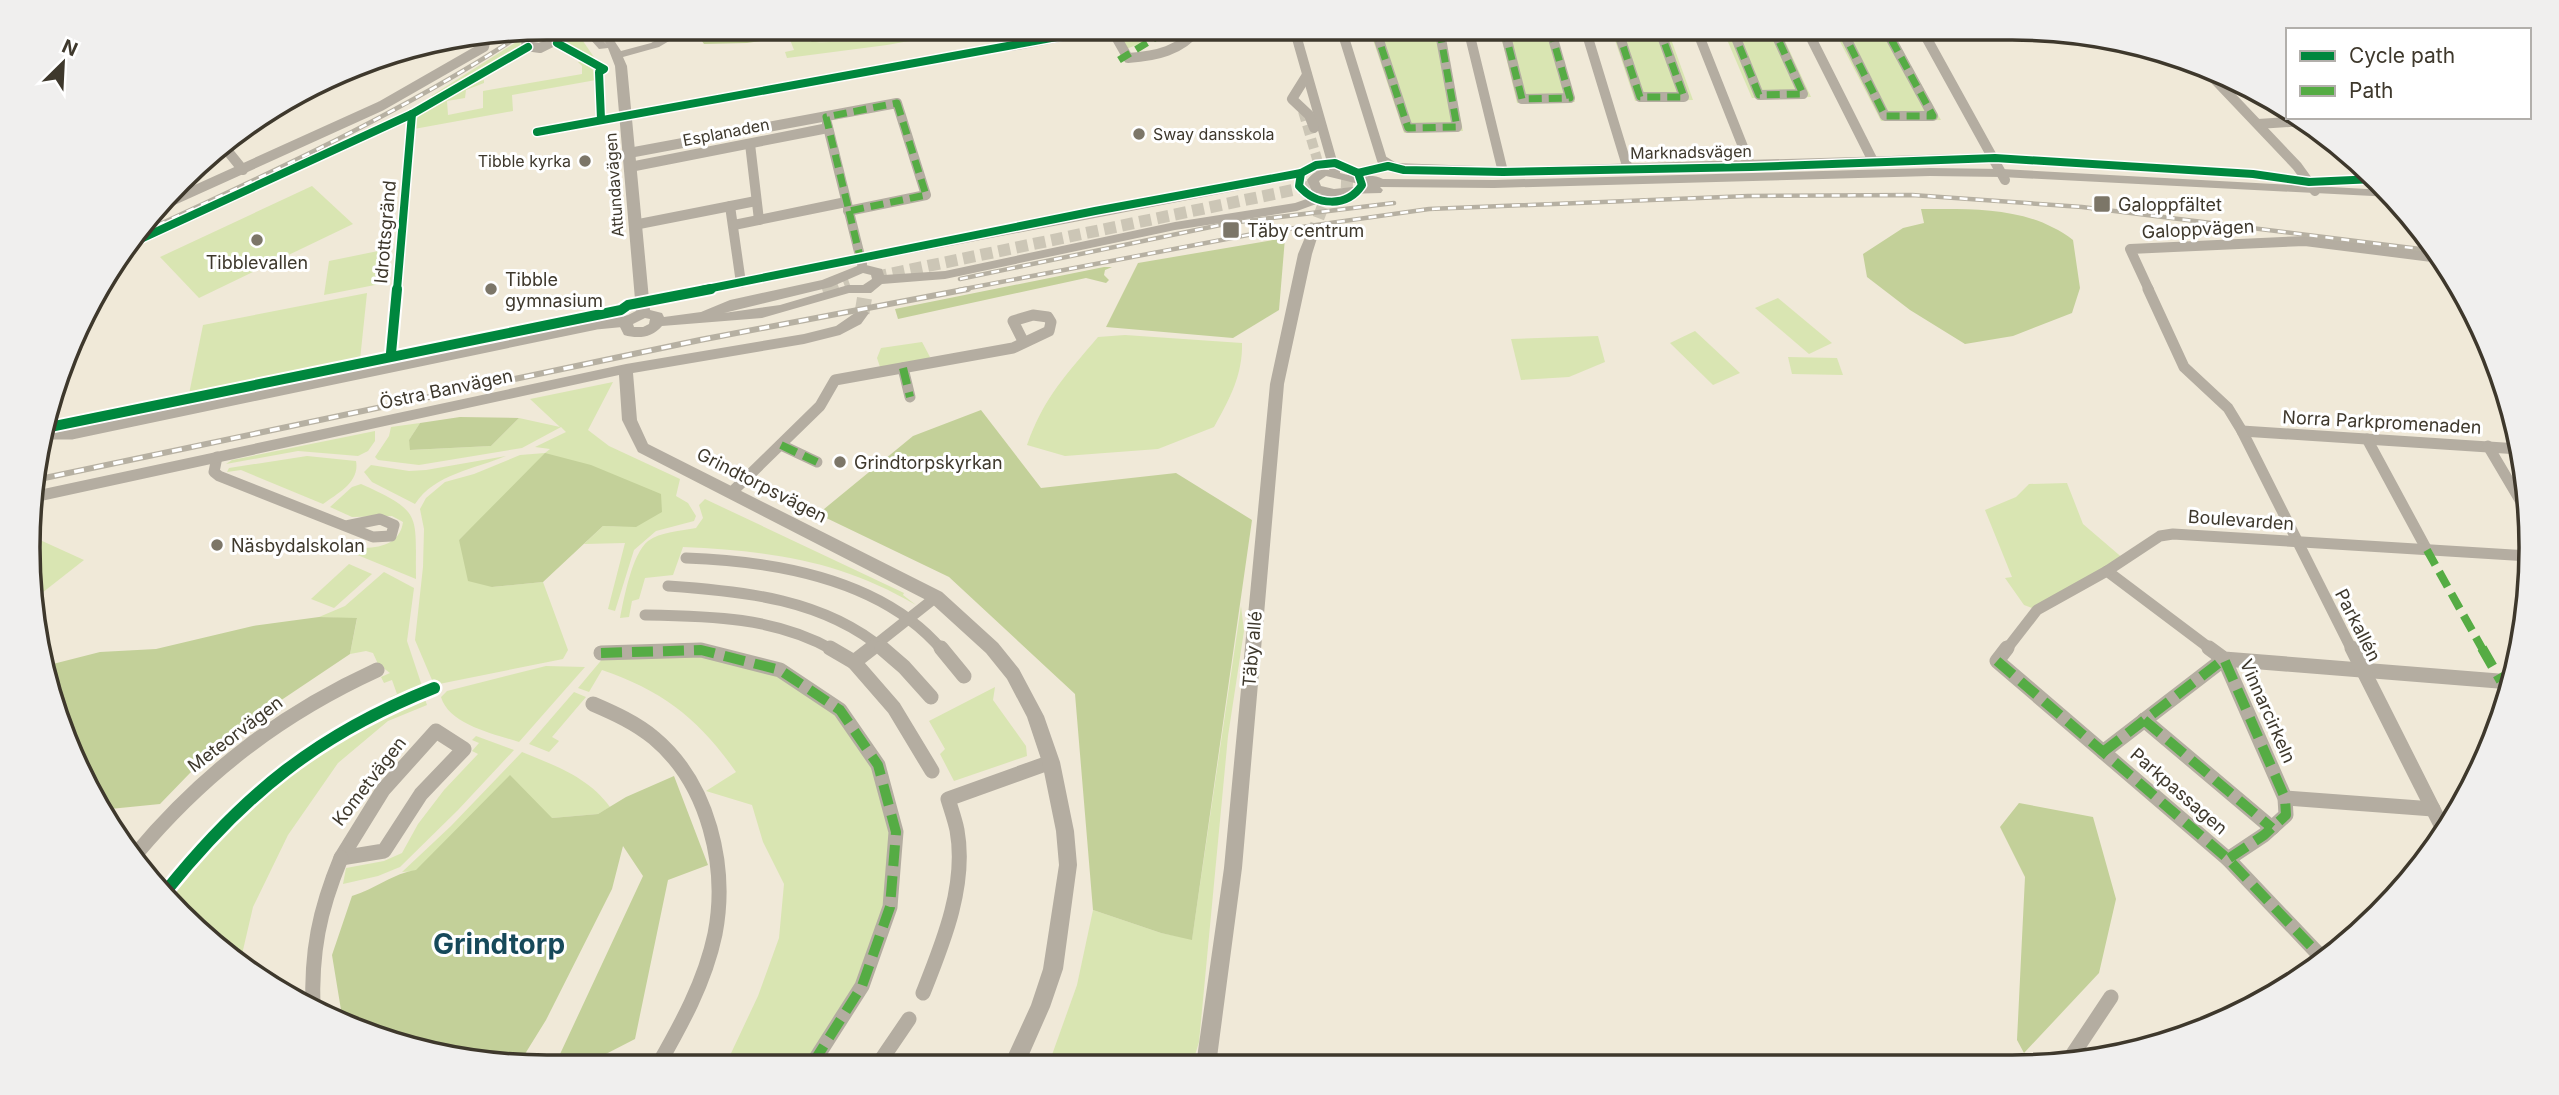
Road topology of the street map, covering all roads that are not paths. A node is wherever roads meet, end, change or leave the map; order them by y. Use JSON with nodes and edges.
{"nodes":[{"id":1,"x":554,"y":40,"type":"edge"},
{"id":2,"x":596,"y":40,"type":"edge"},
{"id":3,"x":608,"y":40,"type":"edge"},
{"id":4,"x":664,"y":40,"type":"edge"},
{"id":5,"x":1043,"y":40,"type":"edge"},
{"id":6,"x":1118,"y":40,"type":"edge"},
{"id":7,"x":1188,"y":40,"type":"edge"},
{"id":8,"x":1297,"y":40,"type":"edge"},
{"id":9,"x":1345,"y":40,"type":"edge"},
{"id":10,"x":1379,"y":40,"type":"edge"},
{"id":11,"x":1441,"y":40,"type":"edge"},
{"id":12,"x":1471,"y":40,"type":"edge"},
{"id":13,"x":1507,"y":40,"type":"edge"},
{"id":14,"x":1553,"y":40,"type":"edge"},
{"id":15,"x":1589,"y":40,"type":"edge"},
{"id":16,"x":1621,"y":40,"type":"edge"},
{"id":17,"x":1663,"y":40,"type":"edge"},
{"id":18,"x":1701,"y":40,"type":"edge"},
{"id":19,"x":1737,"y":40,"type":"edge"},
{"id":20,"x":1778,"y":40,"type":"edge"},
{"id":21,"x":1812,"y":40,"type":"edge"},
{"id":22,"x":1847,"y":40,"type":"edge"},
{"id":23,"x":1892,"y":40,"type":"edge"},
{"id":24,"x":1928,"y":40,"type":"edge"},
{"id":25,"x":527,"y":41,"type":"edge"},
{"id":26,"x":485,"y":45,"type":"edge"},
{"id":27,"x":1010,"y":46,"type":"dead end"},
{"id":28,"x":618,"y":55,"type":"junction"},
{"id":29,"x":1307,"y":75,"type":"junction"},
{"id":30,"x":2222,"y":86,"type":"edge"},
{"id":31,"x":1297,"y":93,"type":"junction"},
{"id":32,"x":1314,"y":99,"type":"junction"},
{"id":33,"x":826,"y":117,"type":"junction"},
{"id":34,"x":2287,"y":122,"type":"edge"},
{"id":35,"x":2258,"y":124,"type":"junction"},
{"id":36,"x":828,"y":128,"type":"junction"},
{"id":37,"x":750,"y":144,"type":"junction"},
{"id":38,"x":229,"y":153,"type":"edge"},
{"id":39,"x":1995,"y":159,"type":"junction"},
{"id":40,"x":629,"y":160,"type":"junction"},
{"id":41,"x":1874,"y":163,"type":"junction"},
{"id":42,"x":1751,"y":167,"type":"junction"},
{"id":43,"x":1628,"y":169,"type":"junction"},
{"id":44,"x":243,"y":170,"type":"junction"},
{"id":45,"x":1503,"y":172,"type":"junction"},
{"id":46,"x":1301,"y":173,"type":"dead end"},
{"id":47,"x":2003,"y":176,"type":"junction"},
{"id":48,"x":1337,"y":181,"type":"junction"},
{"id":49,"x":1365,"y":183,"type":"tunnel mouth"},
{"id":50,"x":1494,"y":184,"type":"junction"},
{"id":51,"x":1316,"y":190,"type":"junction"},
{"id":52,"x":2375,"y":194,"type":"edge"},
{"id":53,"x":2319,"y":195,"type":"junction"},
{"id":54,"x":182,"y":197,"type":"edge"},
{"id":55,"x":2380,"y":199,"type":"edge"},
{"id":56,"x":756,"y":201,"type":"junction"},
{"id":57,"x":730,"y":206,"type":"junction"},
{"id":58,"x":847,"y":206,"type":"junction"},
{"id":59,"x":1281,"y":208,"type":"junction"},
{"id":60,"x":759,"y":220,"type":"junction"},
{"id":61,"x":634,"y":225,"type":"junction"},
{"id":62,"x":734,"y":225,"type":"junction"},
{"id":63,"x":1312,"y":235,"type":"tunnel mouth"},
{"id":64,"x":2426,"y":256,"type":"edge"},
{"id":65,"x":862,"y":263,"type":"junction"},
{"id":66,"x":880,"y":280,"type":"junction"},
{"id":67,"x":741,"y":283,"type":"dead end"},
{"id":68,"x":847,"y":283,"type":"junction"},
{"id":69,"x":823,"y":292,"type":"tunnel mouth"},
{"id":70,"x":643,"y":313,"type":"junction"},
{"id":71,"x":862,"y":313,"type":"dead end"},
{"id":72,"x":700,"y":318,"type":"junction"},
{"id":73,"x":627,"y":321,"type":"junction"},
{"id":74,"x":658,"y":322,"type":"junction"},
{"id":75,"x":1023,"y":341,"type":"dead end"},
{"id":76,"x":903,"y":368,"type":"junction"},
{"id":77,"x":626,"y":369,"type":"junction"},
{"id":78,"x":372,"y":370,"type":"joint"},
{"id":79,"x":910,"y":397,"type":"dead end"},
{"id":80,"x":2242,"y":432,"type":"junction"},
{"id":81,"x":54,"y":434,"type":"edge"},
{"id":82,"x":2367,"y":439,"type":"junction"},
{"id":83,"x":780,"y":445,"type":"junction"},
{"id":84,"x":2488,"y":446,"type":"junction"},
{"id":85,"x":2509,"y":448,"type":"edge"},
{"id":86,"x":217,"y":457,"type":"junction"},
{"id":87,"x":817,"y":462,"type":"dead end"},
{"id":88,"x":732,"y":492,"type":"junction"},
{"id":89,"x":2515,"y":492,"type":"edge"},
{"id":90,"x":43,"y":495,"type":"edge"},
{"id":91,"x":346,"y":526,"type":"dead end"},
{"id":92,"x":2296,"y":541,"type":"junction"},
{"id":93,"x":2427,"y":550,"type":"junction"},
{"id":94,"x":2519,"y":555,"type":"edge"},
{"id":95,"x":686,"y":558,"type":"dead end"},
{"id":96,"x":2107,"y":571,"type":"junction"},
{"id":97,"x":668,"y":586,"type":"dead end"},
{"id":98,"x":936,"y":597,"type":"junction"},
{"id":99,"x":645,"y":615,"type":"dead end"},
{"id":100,"x":909,"y":618,"type":"junction"},
{"id":101,"x":878,"y":643,"type":"junction"},
{"id":102,"x":601,"y":653,"type":"dead end"},
{"id":103,"x":2224,"y":659,"type":"junction"},
{"id":104,"x":1997,"y":661,"type":"joint"},
{"id":105,"x":854,"y":662,"type":"junction"},
{"id":106,"x":377,"y":670,"type":"dead end"},
{"id":107,"x":2362,"y":671,"type":"junction"},
{"id":108,"x":964,"y":676,"type":"dead end"},
{"id":109,"x":2500,"y":681,"type":"edge"},
{"id":110,"x":434,"y":688,"type":"dead end"},
{"id":111,"x":931,"y":697,"type":"dead end"},
{"id":112,"x":593,"y":704,"type":"dead end"},
{"id":113,"x":2144,"y":720,"type":"junction"},
{"id":114,"x":2103,"y":752,"type":"junction"},
{"id":115,"x":1051,"y":762,"type":"junction"},
{"id":116,"x":932,"y":771,"type":"dead end"},
{"id":117,"x":2285,"y":798,"type":"junction"},
{"id":118,"x":2433,"y":809,"type":"junction"},
{"id":119,"x":2439,"y":820,"type":"edge"},
{"id":120,"x":2272,"y":828,"type":"junction"},
{"id":121,"x":140,"y":849,"type":"edge"},
{"id":122,"x":339,"y":858,"type":"junction"},
{"id":123,"x":2228,"y":859,"type":"junction"},
{"id":124,"x":170,"y":886,"type":"edge"},
{"id":125,"x":2317,"y":952,"type":"edge"},
{"id":126,"x":923,"y":993,"type":"dead end"},
{"id":127,"x":313,"y":997,"type":"edge"},
{"id":128,"x":2111,"y":997,"type":"dead end"},
{"id":129,"x":909,"y":1019,"type":"dead end"},
{"id":130,"x":2075,"y":1050,"type":"edge"},
{"id":131,"x":663,"y":1055,"type":"edge"},
{"id":132,"x":820,"y":1055,"type":"edge"},
{"id":133,"x":884,"y":1055,"type":"edge"},
{"id":134,"x":1018,"y":1055,"type":"edge"},
{"id":135,"x":1208,"y":1055,"type":"edge"}],
"edges":[{"from":1,"to":25,"type":"street"},
{"from":2,"to":28,"type":"street"},
{"from":3,"to":28,"type":"street","name":"Attundavägen"},
{"from":4,"to":28,"type":"street"},
{"from":5,"to":27,"type":"street"},
{"from":6,"to":7,"type":"street"},
{"from":8,"to":29,"type":"street"},
{"from":9,"to":45,"type":"street","name":"Marknadsvägen"},
{"from":10,"to":11,"type":"street"},
{"from":12,"to":45,"type":"street"},
{"from":13,"to":14,"type":"street"},
{"from":15,"to":43,"type":"street","name":"Marknadsvägen"},
{"from":16,"to":17,"type":"street"},
{"from":18,"to":42,"type":"street","name":"Marknadsvägen"},
{"from":19,"to":20,"type":"street"},
{"from":21,"to":41,"type":"street"},
{"from":22,"to":23,"type":"street"},
{"from":24,"to":39,"type":"street"},
{"from":26,"to":44,"type":"street"},
{"from":28,"to":40,"type":"street","name":"Attundavägen"},
{"from":29,"to":31,"type":"street"},
{"from":29,"to":32,"type":"street"},
{"from":30,"to":35,"type":"street"},
{"from":31,"to":32,"type":"street"},
{"from":31,"to":48,"type":"street"},
{"from":32,"to":48,"type":"street"},
{"from":33,"to":36,"type":"street"},
{"from":33,"to":40,"type":"street","name":"Esplanaden"},
{"from":33,"to":58,"type":"street","name":"Esplanaden"},
{"from":34,"to":35,"type":"street"},
{"from":35,"to":53,"type":"street"},
{"from":36,"to":37,"type":"street","name":"Esplanaden"},
{"from":36,"to":58,"type":"street"},
{"from":37,"to":40,"type":"street","name":"Esplanaden"},
{"from":37,"to":56,"type":"street"},
{"from":38,"to":44,"type":"street"},
{"from":39,"to":41,"type":"street","name":"Marknadsvägen"},
{"from":39,"to":47,"type":"street"},
{"from":40,"to":61,"type":"street","name":"Attundavägen"},
{"from":41,"to":42,"type":"street","name":"Marknadsvägen"},
{"from":42,"to":43,"type":"street","name":"Marknadsvägen"},
{"from":43,"to":45,"type":"street","name":"Marknadsvägen"},
{"from":44,"to":54,"type":"street"},
{"from":46,"to":65,"type":"street"},
{"from":47,"to":50,"type":"street"},
{"from":47,"to":53,"type":"street"},
{"from":48,"to":50,"type":"street"},
{"from":48,"to":51,"type":"street"},
{"from":48,"to":51,"type":"street"},
{"from":48,"to":59,"type":"street"},
{"from":49,"to":50,"type":"street"},
{"from":51,"to":59,"type":"street"},
{"from":52,"to":53,"type":"street"},
{"from":53,"to":55,"type":"street"},
{"from":56,"to":57,"type":"street"},
{"from":56,"to":60,"type":"street"},
{"from":57,"to":61,"type":"street"},
{"from":57,"to":62,"type":"street"},
{"from":58,"to":60,"type":"street"},
{"from":58,"to":65,"type":"street"},
{"from":59,"to":66,"type":"street"},
{"from":60,"to":62,"type":"street"},
{"from":61,"to":70,"type":"street","name":"Attundavägen"},
{"from":62,"to":67,"type":"street"},
{"from":63,"to":135,"type":"street","name":"Täby allé"},
{"from":64,"to":80,"type":"street","name":"Galoppvägen"},
{"from":65,"to":66,"type":"street"},
{"from":65,"to":68,"type":"street"},
{"from":66,"to":68,"type":"street"},
{"from":68,"to":72,"type":"street"},
{"from":69,"to":72,"type":"street"},
{"from":70,"to":73,"type":"street"},
{"from":70,"to":74,"type":"street"},
{"from":71,"to":77,"type":"street","name":"Östra Banvägen"},
{"from":72,"to":74,"type":"street"},
{"from":73,"to":74,"type":"street"},
{"from":73,"to":78,"type":"street"},
{"from":75,"to":76,"type":"street"},
{"from":76,"to":79,"type":"street"},
{"from":76,"to":83,"type":"street"},
{"from":77,"to":86,"type":"street","name":"Östra Banvägen"},
{"from":77,"to":88,"type":"street","name":"Grindtorpsvägen"},
{"from":78,"to":81,"type":"street"},
{"from":80,"to":82,"type":"street","name":"Norra Parkpromenaden"},
{"from":80,"to":92,"type":"street","name":"Parkallén"},
{"from":82,"to":84,"type":"street","name":"Norra Parkpromenaden"},
{"from":82,"to":93,"type":"street"},
{"from":83,"to":87,"type":"street"},
{"from":83,"to":88,"type":"street"},
{"from":84,"to":85,"type":"street","name":"Norra Parkpromenaden"},
{"from":84,"to":89,"type":"street"},
{"from":86,"to":90,"type":"street","name":"Östra Banvägen"},
{"from":86,"to":91,"type":"street"},
{"from":88,"to":98,"type":"street","name":"Grindtorpsvägen"},
{"from":92,"to":93,"type":"street","name":"Boulevarden"},
{"from":92,"to":96,"type":"street","name":"Boulevarden"},
{"from":92,"to":107,"type":"street","name":"Parkallén"},
{"from":93,"to":94,"type":"street","name":"Boulevarden"},
{"from":95,"to":100,"type":"street"},
{"from":96,"to":103,"type":"street"},
{"from":96,"to":104,"type":"street","name":"Boulevarden"},
{"from":97,"to":101,"type":"street"},
{"from":98,"to":100,"type":"street"},
{"from":98,"to":115,"type":"street","name":"Grindtorpsvägen"},
{"from":99,"to":105,"type":"street"},
{"from":100,"to":101,"type":"street"},
{"from":100,"to":108,"type":"street"},
{"from":101,"to":105,"type":"street"},
{"from":101,"to":111,"type":"street"},
{"from":102,"to":132,"type":"street"},
{"from":103,"to":107,"type":"street"},
{"from":103,"to":113,"type":"street","name":"Vinnarcirkeln"},
{"from":103,"to":117,"type":"street","name":"Vinnarcirkeln"},
{"from":104,"to":114,"type":"street","name":"Parkpassagen"},
{"from":105,"to":116,"type":"street"},
{"from":106,"to":121,"type":"street","name":"Meteorvägen"},
{"from":107,"to":109,"type":"street"},
{"from":107,"to":118,"type":"street","name":"Parkallén"},
{"from":110,"to":124,"type":"street"},
{"from":112,"to":131,"type":"street"},
{"from":113,"to":114,"type":"street","name":"Vinnarcirkeln"},
{"from":113,"to":120,"type":"street"},
{"from":114,"to":123,"type":"street","name":"Parkpassagen"},
{"from":115,"to":126,"type":"street"},
{"from":115,"to":134,"type":"street","name":"Grindtorpsvägen"},
{"from":117,"to":118,"type":"street"},
{"from":117,"to":120,"type":"street"},
{"from":118,"to":119,"type":"street","name":"Parkallén"},
{"from":120,"to":123,"type":"street"},
{"from":122,"to":122,"type":"street","name":"Kometvägen"},
{"from":122,"to":127,"type":"street","name":"Kometvägen"},
{"from":123,"to":125,"type":"street","name":"Parkpassagen"},
{"from":128,"to":130,"type":"street"},
{"from":129,"to":133,"type":"street"}]}
